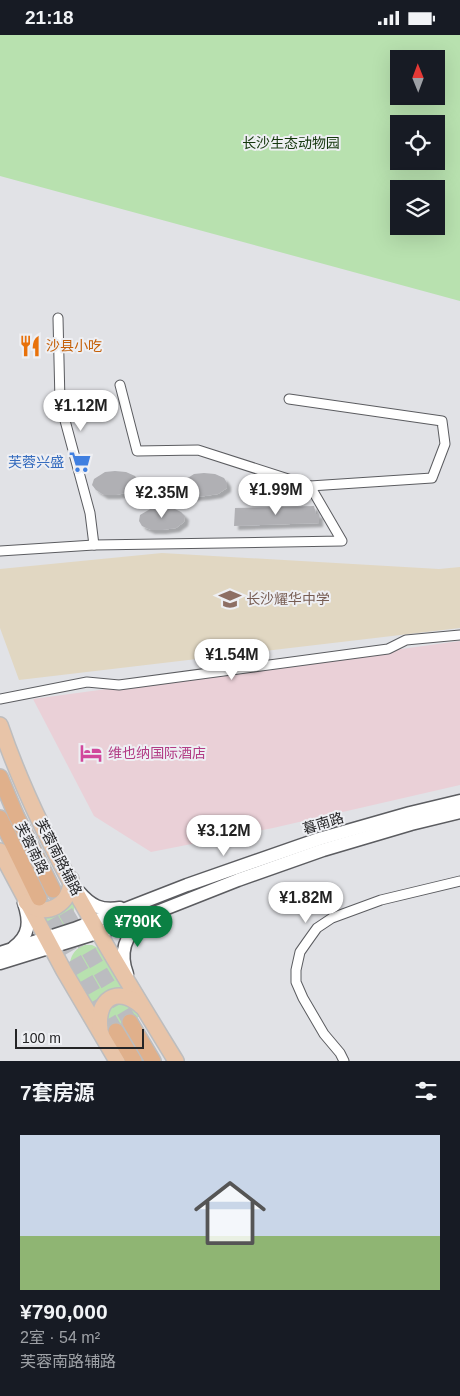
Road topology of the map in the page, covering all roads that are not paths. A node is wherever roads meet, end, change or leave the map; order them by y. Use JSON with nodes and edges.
{"nodes":[{"id":1,"x":58,"y":318,"type":"dead end"},
{"id":2,"x":120,"y":385,"type":"dead end"},
{"id":3,"x":290,"y":399,"type":"dead end"},
{"id":4,"x":310,"y":486,"type":"junction"},
{"id":5,"x":94,"y":545,"type":"junction"},
{"id":6,"x":0,"y":551,"type":"edge"},
{"id":7,"x":460,"y":635,"type":"edge"},
{"id":8,"x":0,"y":699,"type":"edge"},
{"id":9,"x":0,"y":725,"type":"edge"},
{"id":10,"x":0,"y":777,"type":"edge"},
{"id":11,"x":460,"y":801,"type":"edge"},
{"id":12,"x":460,"y":812,"type":"edge"},
{"id":13,"x":0,"y":818,"type":"edge"},
{"id":14,"x":0,"y":851,"type":"edge"},
{"id":15,"x":72,"y":881,"type":"junction"},
{"id":16,"x":460,"y":881,"type":"edge"},
{"id":17,"x":53,"y":890,"type":"tunnel mouth"},
{"id":18,"x":28,"y":897,"type":"junction"},
{"id":19,"x":142,"y":903,"type":"junction"},
{"id":20,"x":156,"y":912,"type":"junction"},
{"id":21,"x":97,"y":927,"type":"junction"},
{"id":22,"x":48,"y":942,"type":"junction"},
{"id":23,"x":11,"y":953,"type":"edge"},
{"id":24,"x":0,"y":963,"type":"edge"},
{"id":25,"x":72,"y":985,"type":"junction"},
{"id":26,"x":132,"y":988,"type":"junction"},
{"id":27,"x":144,"y":1009,"type":"junction"},
{"id":28,"x":130,"y":1022,"type":"tunnel mouth"},
{"id":29,"x":100,"y":1031,"type":"junction"},
{"id":30,"x":116,"y":1031,"type":"tunnel mouth"},
{"id":31,"x":117,"y":1061,"type":"edge"},
{"id":32,"x":134,"y":1061,"type":"edge"},
{"id":33,"x":152,"y":1061,"type":"edge"},
{"id":34,"x":176,"y":1061,"type":"edge"},
{"id":35,"x":344,"y":1061,"type":"edge"}],
"edges":[{"from":1,"to":5,"type":"street"},
{"from":2,"to":4,"type":"street"},
{"from":3,"to":4,"type":"street"},
{"from":4,"to":5,"type":"street"},
{"from":5,"to":6,"type":"street"},
{"from":7,"to":8,"type":"street"},
{"from":9,"to":15,"type":"main road","name":"芙蓉南路辅路"},
{"from":10,"to":17,"type":"highway","name":"芙蓉南路"},
{"from":11,"to":19,"type":"main road","name":"暮南路"},
{"from":12,"to":20,"type":"main road","name":"暮南路"},
{"from":13,"to":18,"type":"highway","name":"芙蓉南路"},
{"from":14,"to":18,"type":"main road"},
{"from":15,"to":18,"type":"main road"},
{"from":15,"to":19,"type":"main road"},
{"from":15,"to":21,"type":"main road","name":"芙蓉南路辅路"},
{"from":16,"to":35,"type":"street"},
{"from":18,"to":22,"type":"main road"},
{"from":18,"to":23,"type":"main road"},
{"from":19,"to":21,"type":"main road","name":"暮南路"},
{"from":20,"to":21,"type":"main road","name":"暮南路"},
{"from":20,"to":26,"type":"main road"},
{"from":21,"to":22,"type":"main road","name":"暮南路"},
{"from":21,"to":26,"type":"main road","name":"芙蓉南路辅路"},
{"from":22,"to":23,"type":"main road","name":"暮南路"},
{"from":22,"to":25,"type":"main road"},
{"from":23,"to":24,"type":"main road","name":"暮南路"},
{"from":23,"to":25,"type":"main road"},
{"from":25,"to":29,"type":"main road"},
{"from":26,"to":27,"type":"main road","name":"芙蓉南路辅路"},
{"from":27,"to":29,"type":"main road"},
{"from":27,"to":34,"type":"main road","name":"芙蓉南路辅路"},
{"from":28,"to":33,"type":"highway"},
{"from":29,"to":31,"type":"main road"},
{"from":30,"to":32,"type":"highway"}]}
